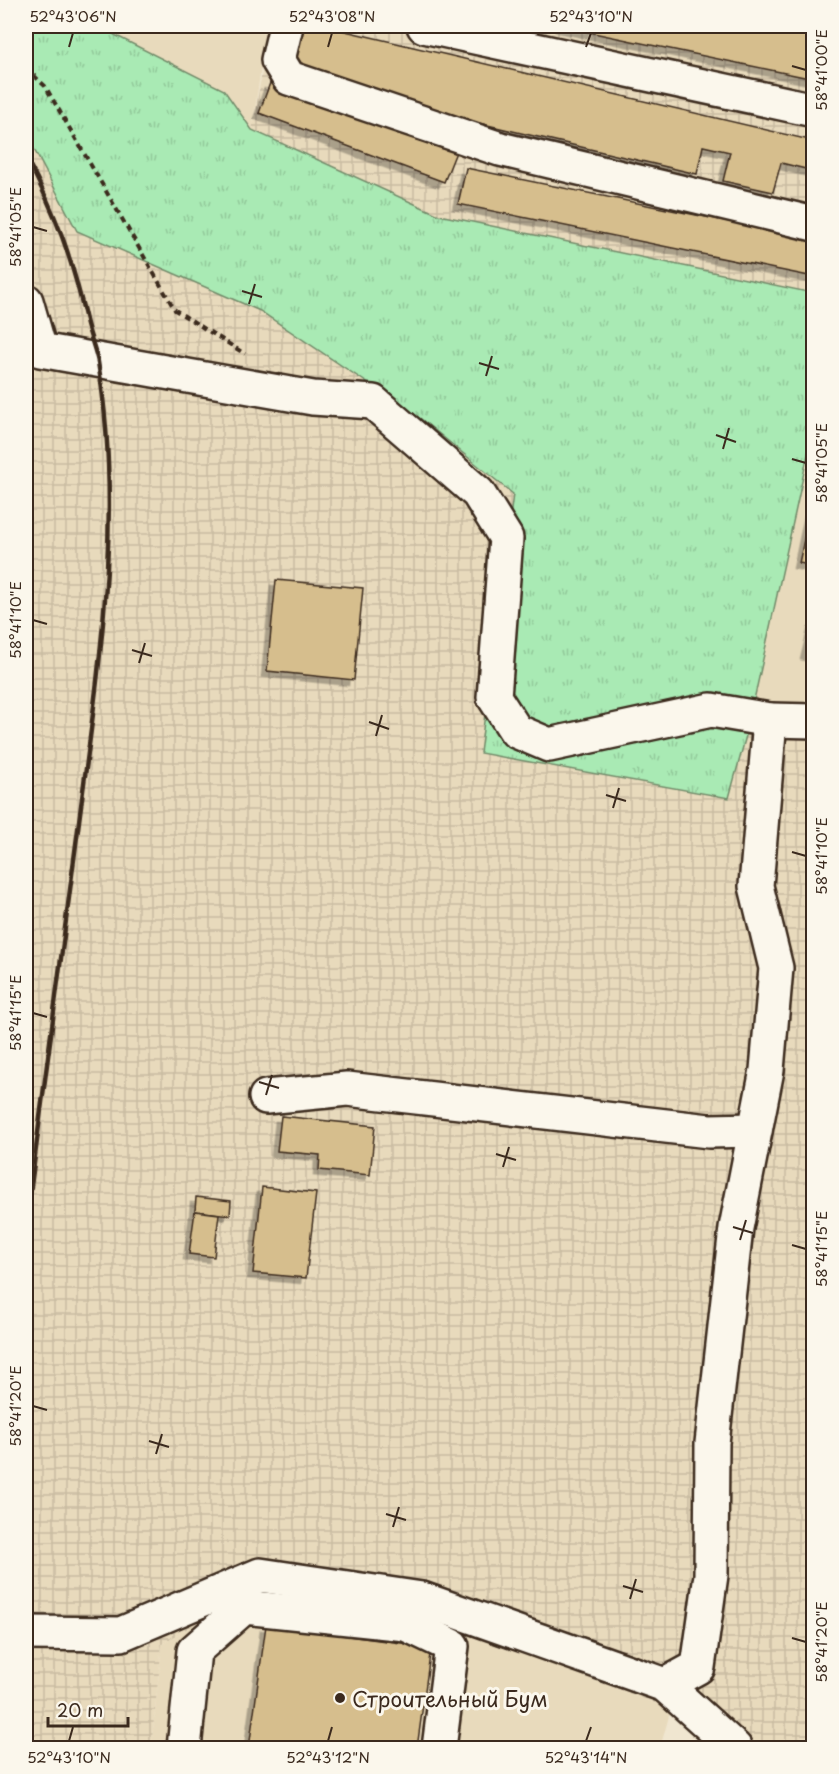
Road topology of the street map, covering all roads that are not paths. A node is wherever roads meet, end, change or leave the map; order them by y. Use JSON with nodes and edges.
{"nodes":[{"id":1,"x":286,"y":26,"type":"edge"},
{"id":2,"x":424,"y":26,"type":"edge"},
{"id":3,"x":813,"y":110,"type":"edge"},
{"id":4,"x":813,"y":224,"type":"edge"},
{"id":5,"x":26,"y":301,"type":"edge"},
{"id":6,"x":770,"y":720,"type":"junction"},
{"id":7,"x":813,"y":721,"type":"edge"},
{"id":8,"x":266,"y":1097,"type":"dead end"},
{"id":9,"x":755,"y":1130,"type":"junction"},
{"id":10,"x":26,"y":1634,"type":"edge"},
{"id":11,"x":665,"y":1685,"type":"junction"},
{"id":12,"x":184,"y":1749,"type":"edge"},
{"id":13,"x":439,"y":1749,"type":"edge"},
{"id":14,"x":735,"y":1749,"type":"edge"}],
"edges":[{"from":1,"to":4,"type":"lane"},
{"from":2,"to":3,"type":"lane"},
{"from":5,"to":6,"type":"lane"},
{"from":6,"to":7,"type":"lane"},
{"from":6,"to":9,"type":"lane"},
{"from":8,"to":9,"type":"lane"},
{"from":9,"to":11,"type":"lane"},
{"from":10,"to":11,"type":"lane"},
{"from":11,"to":14,"type":"lane"},
{"from":12,"to":13,"type":"lane"}]}
